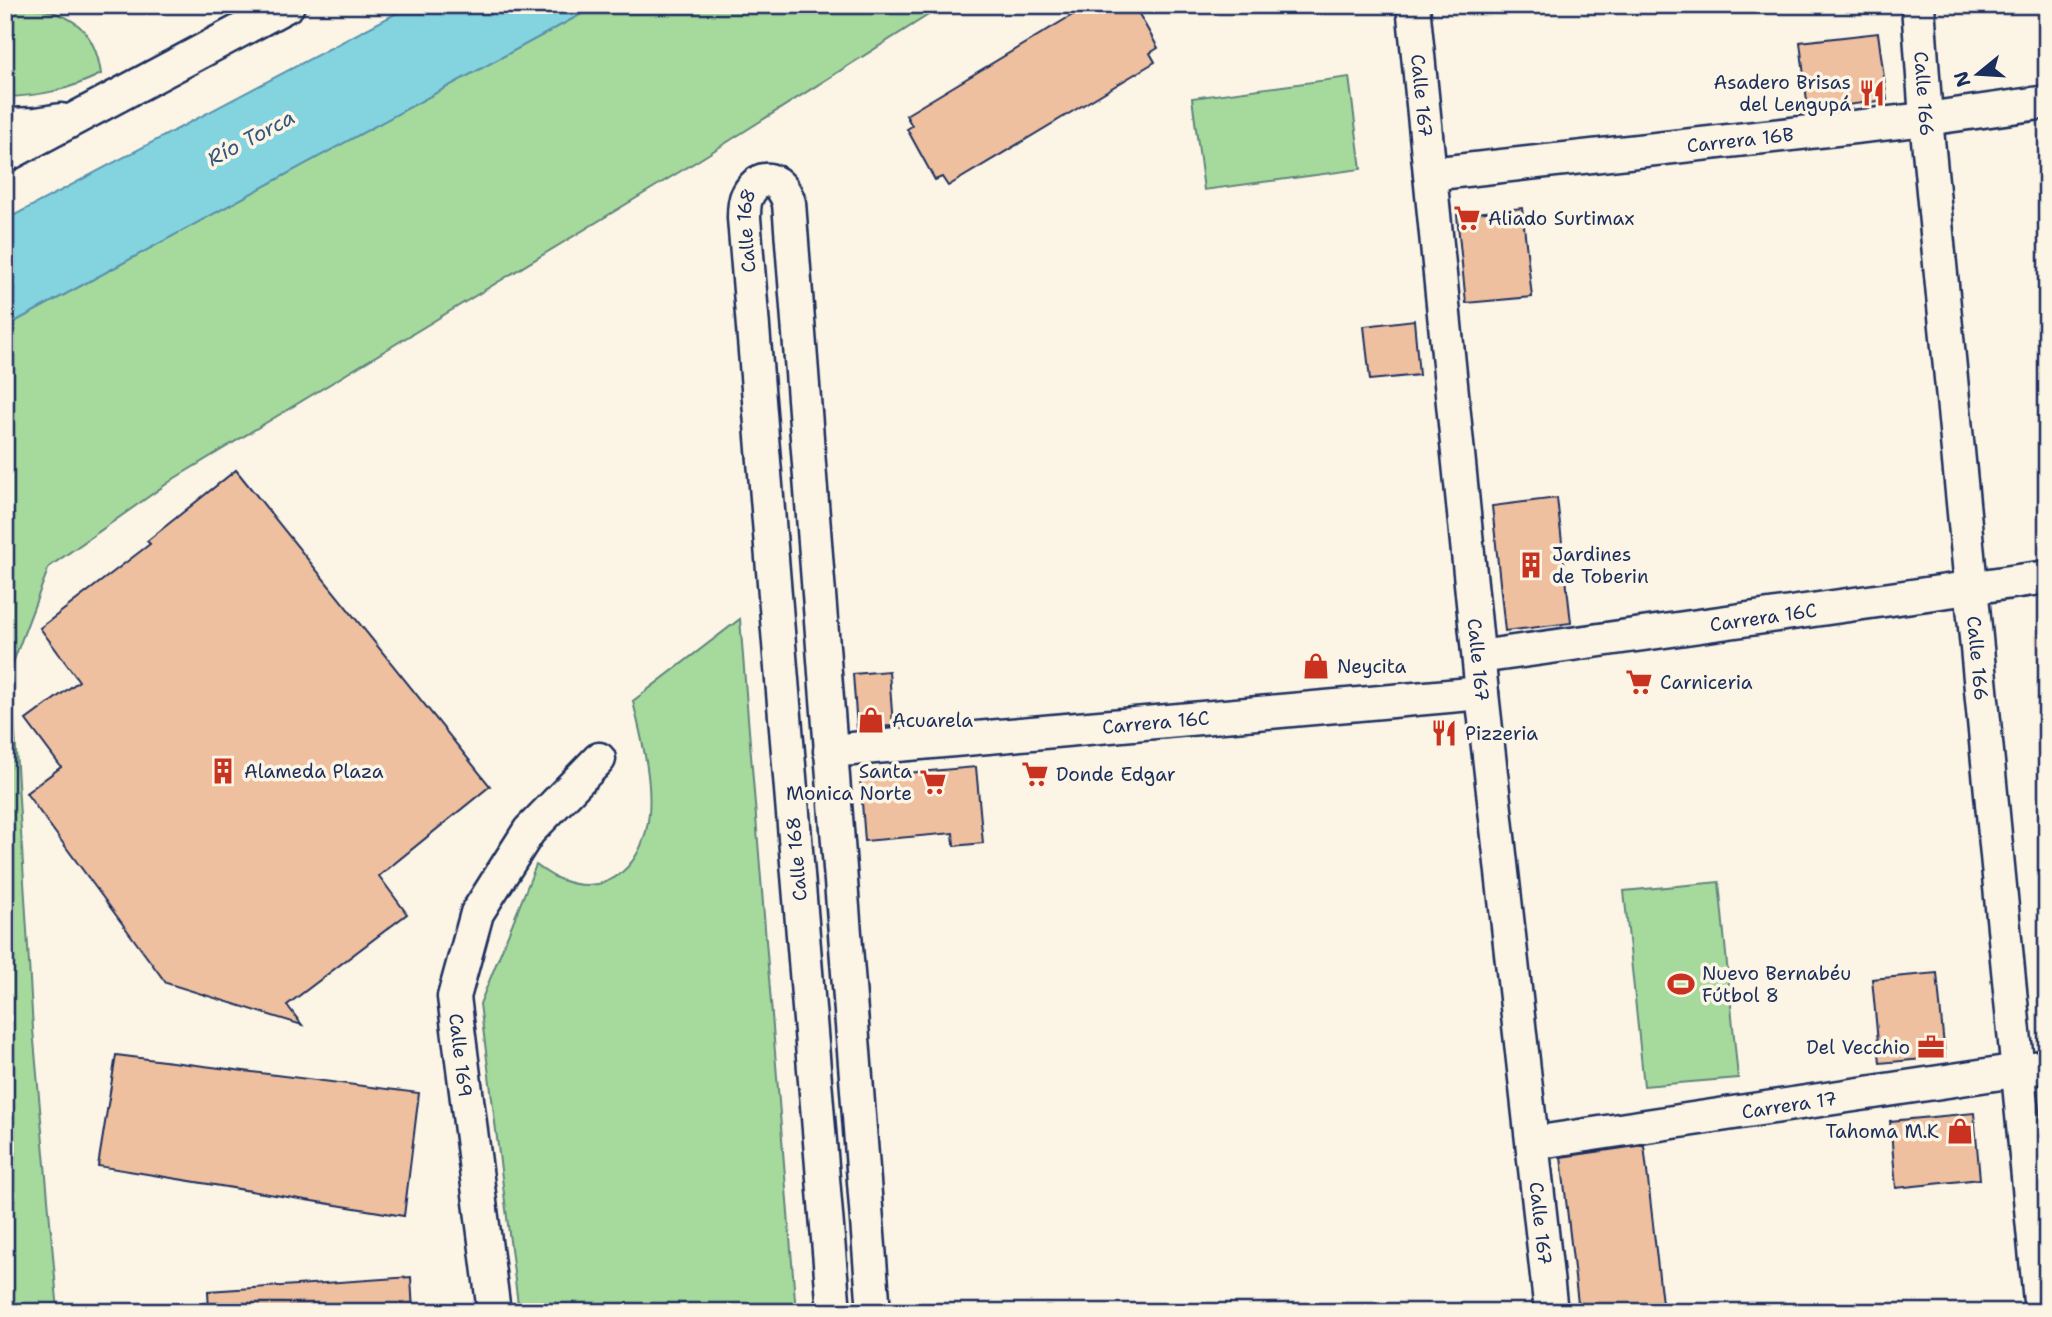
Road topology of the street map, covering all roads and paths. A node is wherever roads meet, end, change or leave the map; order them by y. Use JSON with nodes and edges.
{"nodes":[{"id":1,"x":288,"y":5,"type":"edge"},
{"id":2,"x":1413,"y":5,"type":"edge"},
{"id":3,"x":1918,"y":5,"type":"edge"},
{"id":4,"x":2047,"y":102,"type":"edge"},
{"id":5,"x":93,"y":111,"type":"junction"},
{"id":6,"x":1926,"y":119,"type":"junction"},
{"id":7,"x":5,"y":125,"type":"edge"},
{"id":8,"x":5,"y":156,"type":"edge"},
{"id":9,"x":1430,"y":174,"type":"junction"},
{"id":10,"x":2047,"y":577,"type":"edge"},
{"id":11,"x":1971,"y":588,"type":"junction"},
{"id":12,"x":1479,"y":657,"type":"junction"},
{"id":13,"x":1482,"y":693,"type":"junction"},
{"id":14,"x":830,"y":751,"type":"junction"},
{"id":15,"x":599,"y":760,"type":"dead end"},
{"id":16,"x":2032,"y":1069,"type":"edge"},
{"id":17,"x":1533,"y":1143,"type":"junction"},
{"id":18,"x":494,"y":1312,"type":"edge"},
{"id":19,"x":834,"y":1312,"type":"edge"},
{"id":20,"x":874,"y":1312,"type":"edge"},
{"id":21,"x":1551,"y":1312,"type":"edge"},
{"id":22,"x":2041,"y":1312,"type":"edge"}],
"edges":[{"from":1,"to":5,"type":"street"},
{"from":2,"to":9,"type":"street","name":"Calle 167"},
{"from":3,"to":6,"type":"street","name":"Calle 166"},
{"from":4,"to":6,"type":"street","name":"Carrera 16B"},
{"from":5,"to":7,"type":"street"},
{"from":5,"to":8,"type":"street"},
{"from":6,"to":9,"type":"street","name":"Carrera 16B"},
{"from":6,"to":11,"type":"street","name":"Calle 166"},
{"from":9,"to":12,"type":"street","name":"Calle 167"},
{"from":10,"to":11,"type":"street","name":"Carrera 16C"},
{"from":11,"to":12,"type":"street","name":"Carrera 16C"},
{"from":11,"to":16,"type":"street","name":"Calle 166"},
{"from":12,"to":13,"type":"street","name":"Calle 167"},
{"from":13,"to":14,"type":"street","name":"Carrera 16C"},
{"from":13,"to":17,"type":"street","name":"Calle 167"},
{"from":14,"to":19,"type":"street","name":"Calle 168"},
{"from":14,"to":20,"type":"street","name":"Calle 168"},
{"from":15,"to":18,"type":"street","name":"Calle 169"},
{"from":16,"to":17,"type":"street","name":"Carrera 17"},
{"from":16,"to":22,"type":"street","name":"Calle 166"},
{"from":17,"to":21,"type":"street","name":"Calle 167"}]}
